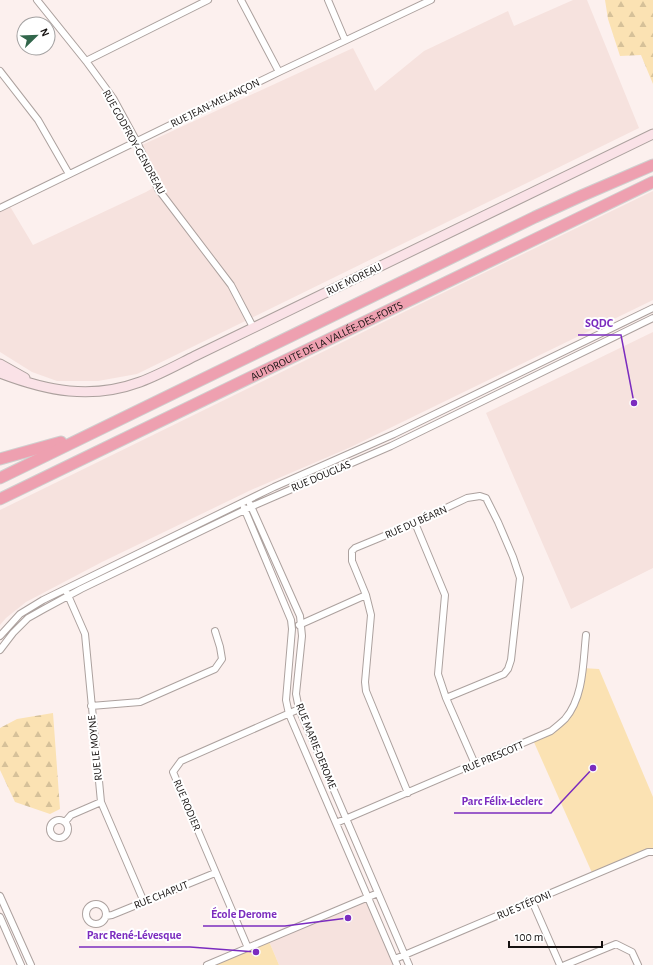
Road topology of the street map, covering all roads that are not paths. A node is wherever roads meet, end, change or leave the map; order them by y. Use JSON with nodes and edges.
{"nodes":[{"id":1,"x":37,"y":0,"type":"edge"},
{"id":2,"x":208,"y":0,"type":"edge"},
{"id":3,"x":241,"y":0,"type":"edge"},
{"id":4,"x":328,"y":0,"type":"edge"},
{"id":5,"x":431,"y":0,"type":"edge"},
{"id":6,"x":345,"y":40,"type":"junction"},
{"id":7,"x":86,"y":61,"type":"junction"},
{"id":8,"x":0,"y":71,"type":"edge"},
{"id":9,"x":279,"y":72,"type":"junction"},
{"id":10,"x":653,"y":134,"type":"edge"},
{"id":11,"x":137,"y":142,"type":"junction"},
{"id":12,"x":653,"y":165,"type":"edge"},
{"id":13,"x":69,"y":174,"type":"junction"},
{"id":14,"x":653,"y":182,"type":"edge"},
{"id":15,"x":0,"y":208,"type":"edge"},
{"id":16,"x":653,"y":308,"type":"edge"},
{"id":17,"x":653,"y":318,"type":"edge"},
{"id":18,"x":253,"y":327,"type":"junction"},
{"id":19,"x":0,"y":364,"type":"edge"},
{"id":20,"x":0,"y":373,"type":"edge"},
{"id":21,"x":46,"y":388,"type":"junction"},
{"id":22,"x":87,"y":435,"type":"junction"},
{"id":23,"x":0,"y":459,"type":"edge"},
{"id":24,"x":0,"y":478,"type":"edge"},
{"id":25,"x":0,"y":499,"type":"edge"},
{"id":26,"x":248,"y":500,"type":"junction"},
{"id":27,"x":241,"y":503,"type":"junction"},
{"id":28,"x":252,"y":507,"type":"junction"},
{"id":29,"x":245,"y":510,"type":"junction"},
{"id":30,"x":415,"y":523,"type":"junction"},
{"id":31,"x":65,"y":589,"type":"junction"},
{"id":32,"x":366,"y":595,"type":"junction"},
{"id":33,"x":68,"y":596,"type":"junction"},
{"id":34,"x":301,"y":624,"type":"junction"},
{"id":35,"x":292,"y":629,"type":"junction"},
{"id":36,"x":215,"y":631,"type":"dead end"},
{"id":37,"x":586,"y":635,"type":"dead end"},
{"id":38,"x":0,"y":636,"type":"edge"},
{"id":39,"x":0,"y":650,"type":"edge"},
{"id":40,"x":446,"y":698,"type":"junction"},
{"id":41,"x":91,"y":706,"type":"junction"},
{"id":42,"x":299,"y":709,"type":"junction"},
{"id":43,"x":289,"y":714,"type":"junction"},
{"id":44,"x":475,"y":764,"type":"junction"},
{"id":45,"x":408,"y":793,"type":"junction"},
{"id":46,"x":101,"y":802,"type":"junction"},
{"id":47,"x":346,"y":819,"type":"junction"},
{"id":48,"x":65,"y":822,"type":"dead end"},
{"id":49,"x":336,"y":823,"type":"junction"},
{"id":50,"x":653,"y":852,"type":"edge"},
{"id":51,"x":215,"y":873,"type":"junction"},
{"id":52,"x":378,"y":893,"type":"junction"},
{"id":53,"x":0,"y":896,"type":"edge"},
{"id":54,"x":368,"y":897,"type":"junction"},
{"id":55,"x":144,"y":902,"type":"junction"},
{"id":56,"x":532,"y":902,"type":"junction"},
{"id":57,"x":106,"y":916,"type":"dead end"},
{"id":58,"x":0,"y":917,"type":"edge"},
{"id":59,"x":20,"y":942,"type":"junction"},
{"id":60,"x":13,"y":947,"type":"junction"},
{"id":61,"x":248,"y":948,"type":"junction"},
{"id":62,"x":405,"y":955,"type":"junction"},
{"id":63,"x":396,"y":962,"type":"edge"},
{"id":64,"x":21,"y":965,"type":"edge"},
{"id":65,"x":31,"y":965,"type":"edge"},
{"id":66,"x":207,"y":965,"type":"edge"},
{"id":67,"x":409,"y":965,"type":"edge"},
{"id":68,"x":560,"y":965,"type":"edge"},
{"id":69,"x":565,"y":965,"type":"edge"},
{"id":70,"x":638,"y":965,"type":"edge"}],
"edges":[{"from":1,"to":7,"type":"street","name":"RUE GODFROY-GENDREAU"},
{"from":2,"to":7,"type":"street"},
{"from":3,"to":9,"type":"street"},
{"from":4,"to":6,"type":"street"},
{"from":5,"to":6,"type":"street","name":"RUE JEAN-MELANÇON"},
{"from":6,"to":9,"type":"street","name":"RUE JEAN-MELANÇON"},
{"from":7,"to":11,"type":"street","name":"RUE GODFROY-GENDREAU"},
{"from":8,"to":13,"type":"street"},
{"from":9,"to":11,"type":"street","name":"RUE JEAN-MELANÇON"},
{"from":10,"to":18,"type":"street","name":"RUE MOREAU"},
{"from":11,"to":13,"type":"street","name":"RUE JEAN-MELANÇON"},
{"from":11,"to":18,"type":"street","name":"RUE GODFROY-GENDREAU"},
{"from":12,"to":22,"type":"highway","name":"AUTOROUTE DE LA VALLÉE-DES-FORTS"},
{"from":13,"to":15,"type":"street","name":"RUE JEAN-MELANÇON"},
{"from":14,"to":25,"type":"highway","name":"AUTOROUTE DE LA VALLÉE-DES-FORTS"},
{"from":16,"to":26,"type":"street","name":"RUE DOUGLAS"},
{"from":17,"to":28,"type":"street","name":"RUE DOUGLAS"},
{"from":18,"to":21,"type":"street","name":"RUE MOREAU"},
{"from":19,"to":21,"type":"street","name":"RUE MOREAU"},
{"from":20,"to":21,"type":"street","name":"RUE MOREAU"},
{"from":22,"to":23,"type":"highway"},
{"from":22,"to":24,"type":"highway","name":"AUTOROUTE DE LA VALLÉE-DES-FORTS"},
{"from":26,"to":27,"type":"street","name":"RUE DOUGLAS"},
{"from":26,"to":28,"type":"street","name":"RUE MARIE-DEROME"},
{"from":27,"to":29,"type":"street","name":"RUE MARIE-DEROME"},
{"from":27,"to":31,"type":"street","name":"RUE DOUGLAS"},
{"from":28,"to":29,"type":"street","name":"RUE DOUGLAS"},
{"from":28,"to":34,"type":"street","name":"RUE MARIE-DEROME"},
{"from":29,"to":33,"type":"street","name":"RUE DOUGLAS"},
{"from":29,"to":35,"type":"street","name":"RUE MARIE-DEROME"},
{"from":30,"to":32,"type":"street","name":"RUE DU BÉARN"},
{"from":30,"to":40,"type":"street"},
{"from":30,"to":40,"type":"street","name":"RUE DU BÉARN"},
{"from":31,"to":33,"type":"street","name":"RUE LE MOYNE"},
{"from":31,"to":38,"type":"street","name":"RUE DOUGLAS"},
{"from":32,"to":34,"type":"street"},
{"from":32,"to":45,"type":"street","name":"RUE DU BÉARN"},
{"from":33,"to":39,"type":"street","name":"RUE DOUGLAS"},
{"from":33,"to":41,"type":"street","name":"RUE LE MOYNE"},
{"from":34,"to":35,"type":"street"},
{"from":34,"to":42,"type":"street","name":"RUE MARIE-DEROME"},
{"from":35,"to":43,"type":"street","name":"RUE MARIE-DEROME"},
{"from":36,"to":41,"type":"street"},
{"from":37,"to":44,"type":"street","name":"RUE PRESCOTT"},
{"from":40,"to":44,"type":"street"},
{"from":41,"to":46,"type":"street","name":"RUE LE MOYNE"},
{"from":42,"to":43,"type":"street","name":"RUE RODIER"},
{"from":42,"to":47,"type":"street","name":"RUE MARIE-DEROME"},
{"from":43,"to":49,"type":"street","name":"RUE MARIE-DEROME"},
{"from":43,"to":51,"type":"street","name":"RUE RODIER"},
{"from":44,"to":45,"type":"street","name":"RUE PRESCOTT"},
{"from":45,"to":47,"type":"street","name":"RUE PRESCOTT"},
{"from":46,"to":48,"type":"street"},
{"from":46,"to":55,"type":"street","name":"RUE LE MOYNE"},
{"from":47,"to":49,"type":"street","name":"RUE PRESCOTT"},
{"from":47,"to":52,"type":"street","name":"RUE MARIE-DEROME"},
{"from":49,"to":54,"type":"street","name":"RUE MARIE-DEROME"},
{"from":50,"to":56,"type":"street","name":"RUE STÉFONI"},
{"from":51,"to":55,"type":"street","name":"RUE CHAPUT"},
{"from":51,"to":61,"type":"street","name":"RUE RODIER"},
{"from":52,"to":54,"type":"street"},
{"from":52,"to":62,"type":"street","name":"RUE MARIE-DEROME"},
{"from":53,"to":59,"type":"street"},
{"from":54,"to":61,"type":"street"},
{"from":54,"to":63,"type":"street","name":"RUE MARIE-DEROME"},
{"from":55,"to":57,"type":"street","name":"RUE CHAPUT"},
{"from":56,"to":62,"type":"street","name":"RUE STÉFONI"},
{"from":56,"to":68,"type":"street"},
{"from":58,"to":60,"type":"street"},
{"from":59,"to":60,"type":"street"},
{"from":59,"to":65,"type":"street"},
{"from":60,"to":64,"type":"street"},
{"from":61,"to":66,"type":"street"},
{"from":62,"to":63,"type":"street","name":"RUE STÉFONI"},
{"from":62,"to":67,"type":"street","name":"RUE MARIE-DEROME"},
{"from":69,"to":70,"type":"street"}]}
